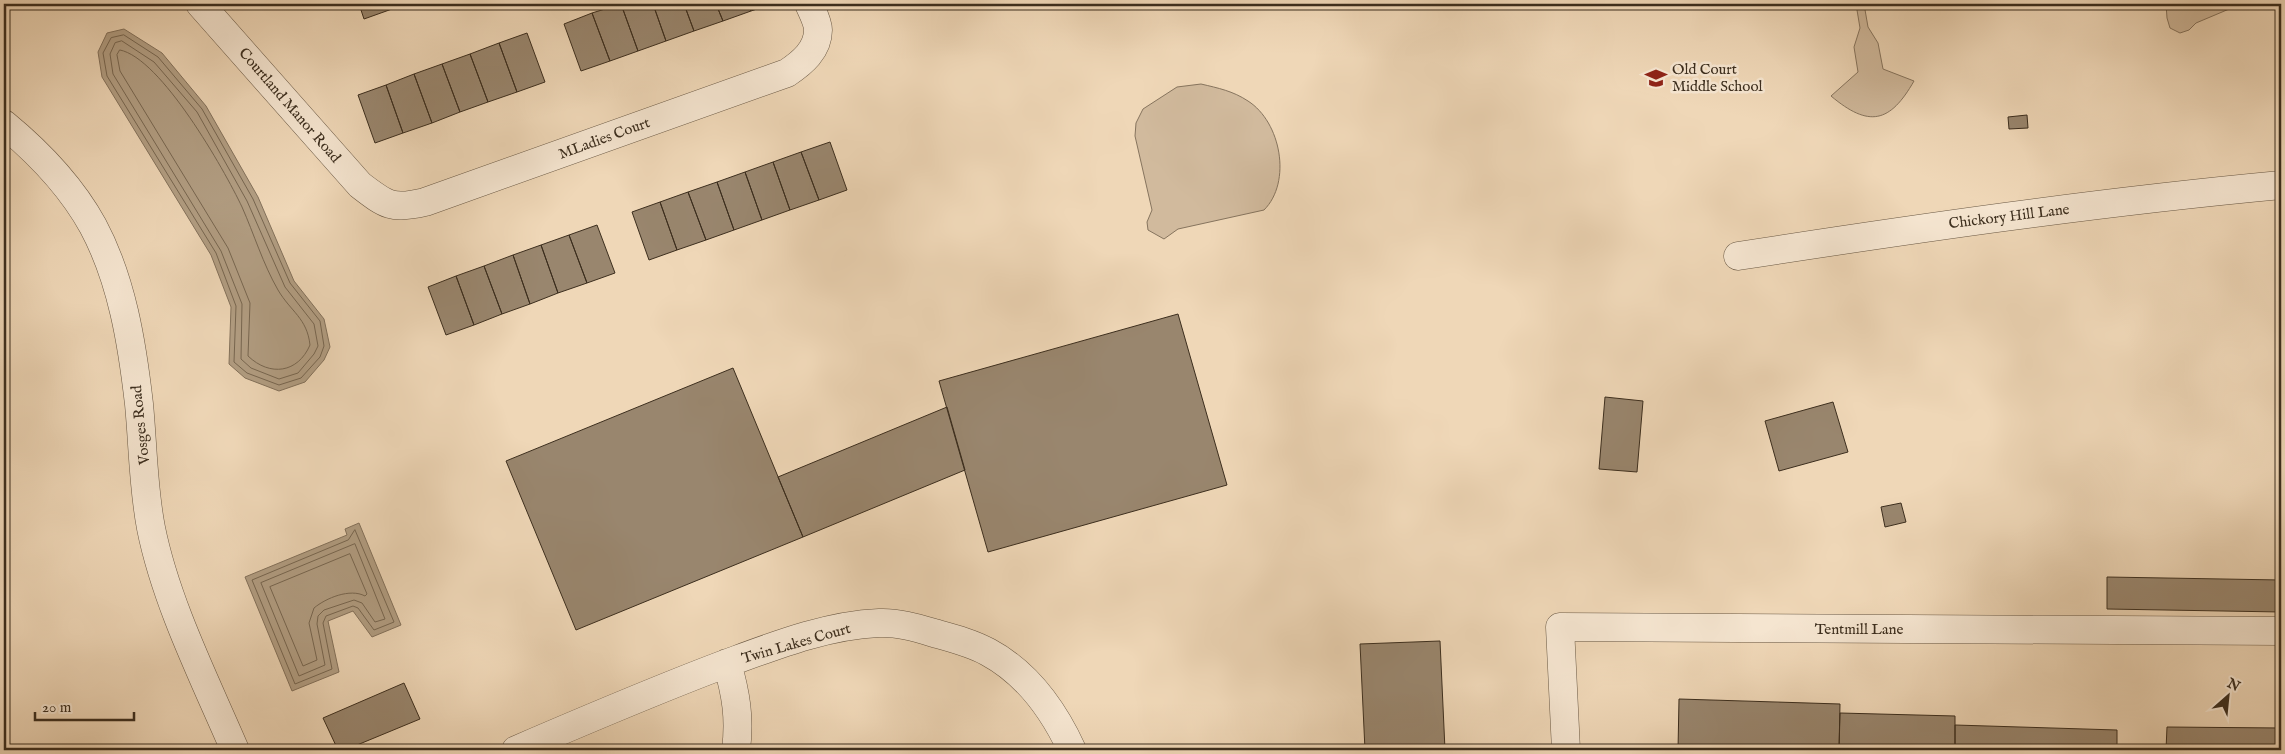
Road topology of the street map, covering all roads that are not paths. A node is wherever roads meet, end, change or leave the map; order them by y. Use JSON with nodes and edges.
{"nodes":[{"id":1,"x":200,"y":4,"type":"edge"},
{"id":2,"x":809,"y":4,"type":"edge"},
{"id":3,"x":4,"y":124,"type":"edge"},
{"id":4,"x":2281,"y":185,"type":"edge"},
{"id":5,"x":383,"y":203,"type":"joint"},
{"id":6,"x":1738,"y":256,"type":"dead end"},
{"id":7,"x":2281,"y":631,"type":"edge"},
{"id":8,"x":727,"y":663,"type":"junction"},
{"id":9,"x":235,"y":750,"type":"edge"},
{"id":10,"x":516,"y":750,"type":"edge"},
{"id":11,"x":736,"y":750,"type":"edge"},
{"id":12,"x":1072,"y":750,"type":"edge"},
{"id":13,"x":1566,"y":750,"type":"edge"}],
"edges":[{"from":1,"to":5,"type":"street","name":"Courtland Manor Road"},
{"from":2,"to":5,"type":"street","name":"MLadies Court"},
{"from":3,"to":9,"type":"street","name":"Vosges Road"},
{"from":4,"to":6,"type":"street","name":"Chickory Hill Lane"},
{"from":7,"to":13,"type":"street","name":"Tentmill Lane"},
{"from":8,"to":10,"type":"street","name":"Twin Lakes Court"},
{"from":8,"to":11,"type":"street"},
{"from":8,"to":12,"type":"street","name":"Twin Lakes Court"}]}
